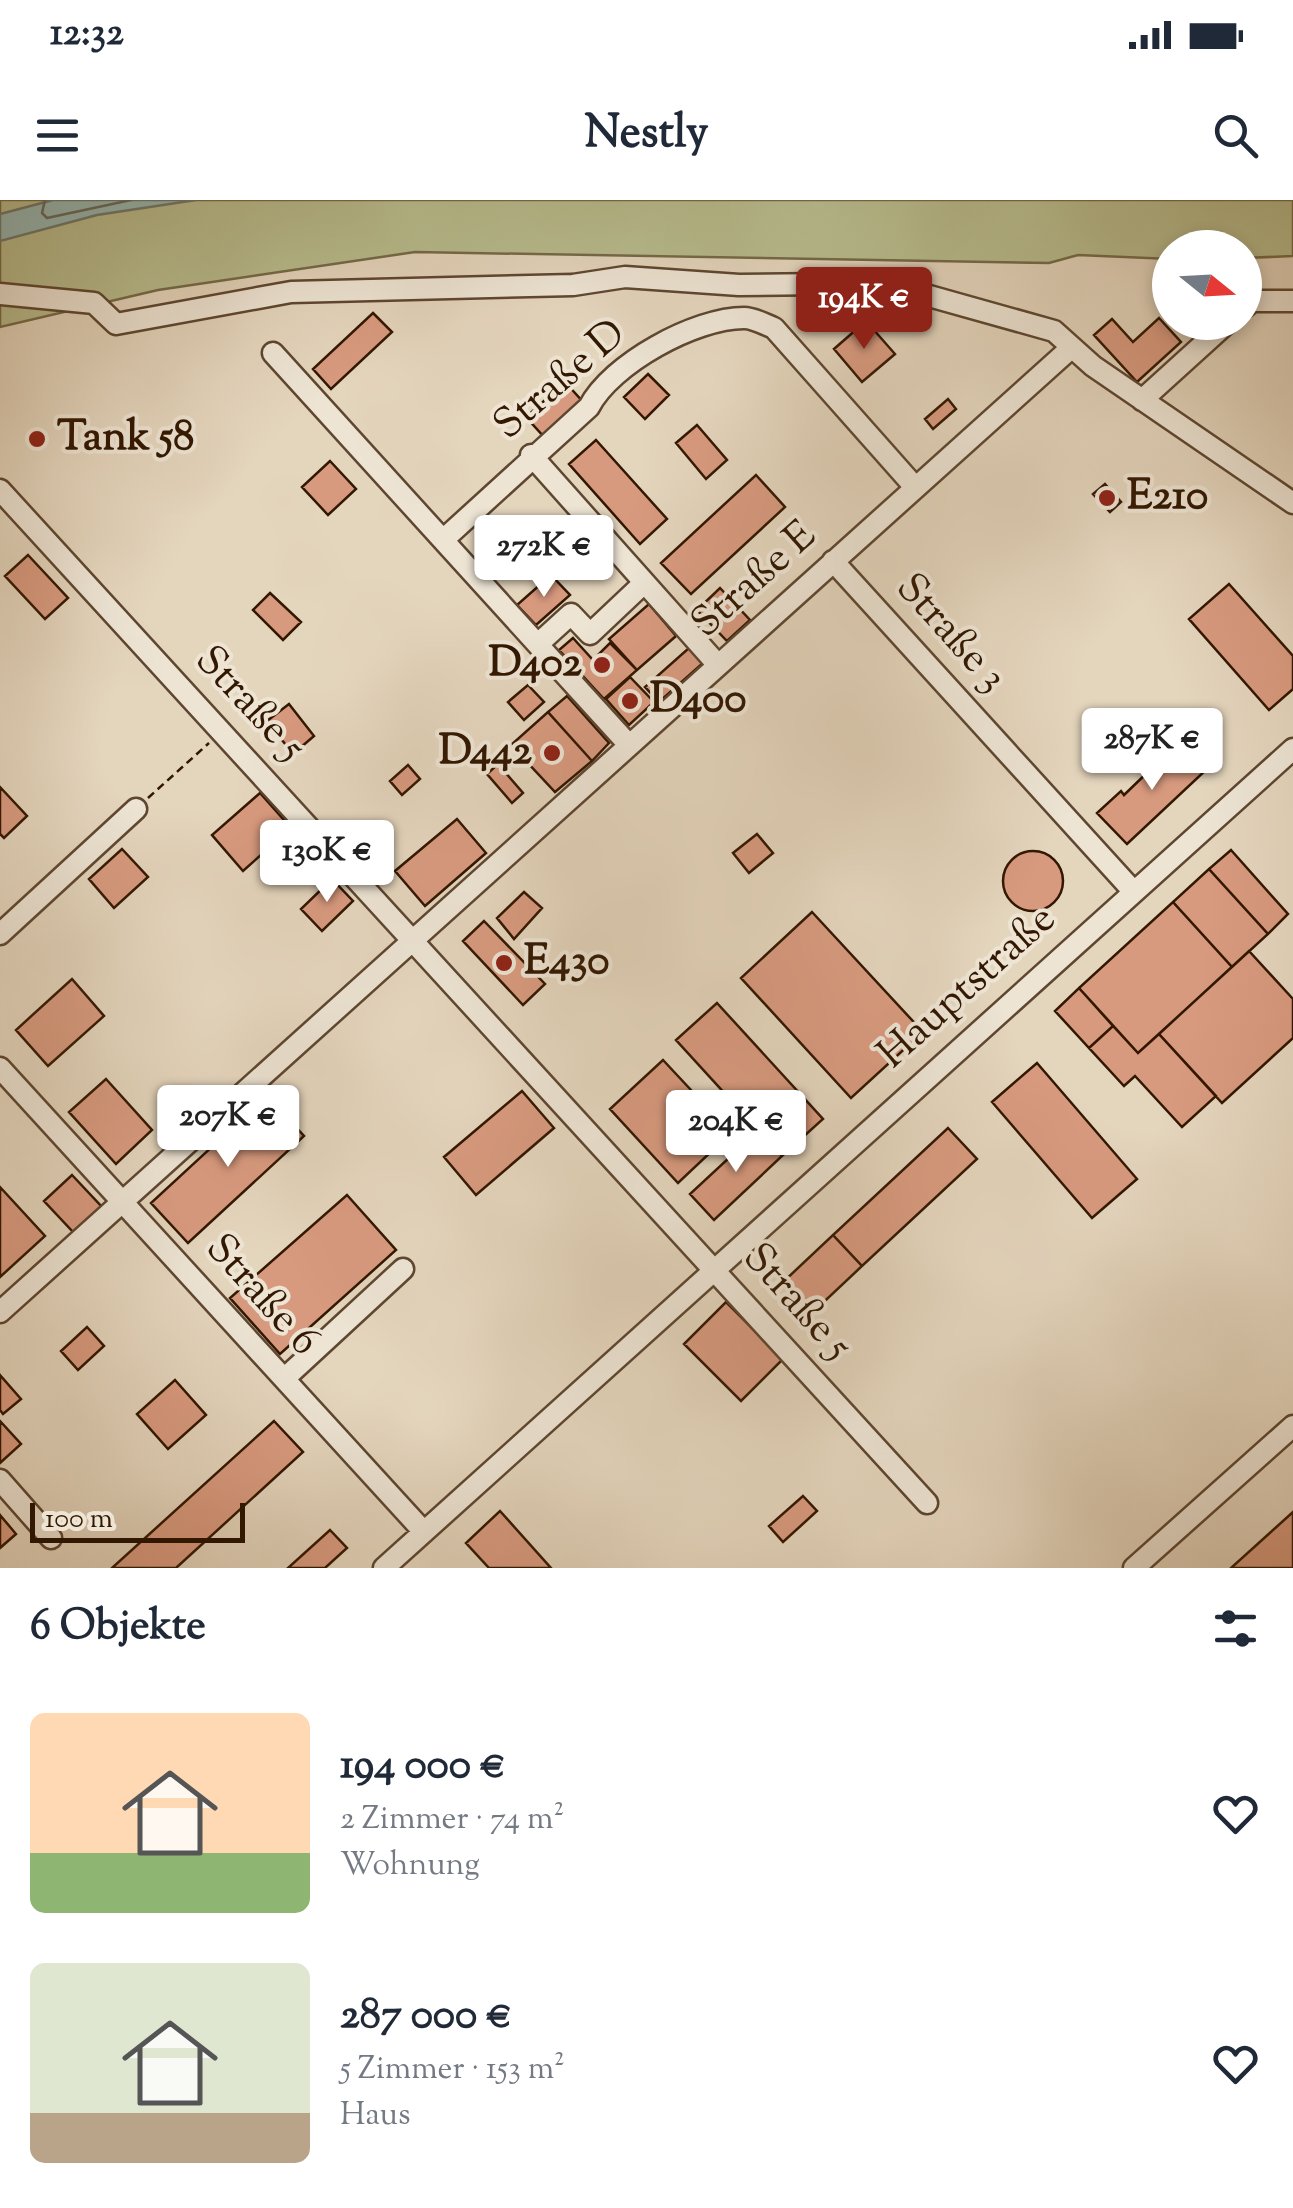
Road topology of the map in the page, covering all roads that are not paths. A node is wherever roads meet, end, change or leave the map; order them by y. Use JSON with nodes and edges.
{"nodes":[{"id":1,"x":0,"y":294,"type":"edge"},
{"id":2,"x":1262,"y":301,"type":"edge"},
{"id":3,"x":1293,"y":301,"type":"edge"},
{"id":4,"x":1208,"y":340,"type":"edge"},
{"id":5,"x":1071,"y":348,"type":"junction"},
{"id":6,"x":273,"y":353,"type":"dead end"},
{"id":7,"x":1142,"y":400,"type":"junction"},
{"id":8,"x":531,"y":456,"type":"junction"},
{"id":9,"x":914,"y":486,"type":"junction"},
{"id":10,"x":0,"y":490,"type":"edge"},
{"id":11,"x":1292,"y":501,"type":"edge"},
{"id":12,"x":443,"y":540,"type":"junction"},
{"id":13,"x":832,"y":561,"type":"junction"},
{"id":14,"x":644,"y":582,"type":"junction"},
{"id":15,"x":538,"y":644,"type":"junction"},
{"id":16,"x":718,"y":664,"type":"junction"},
{"id":17,"x":629,"y":745,"type":"junction"},
{"id":18,"x":1293,"y":749,"type":"edge"},
{"id":19,"x":136,"y":809,"type":"road end"},
{"id":20,"x":1134,"y":892,"type":"junction"},
{"id":21,"x":0,"y":934,"type":"edge"},
{"id":22,"x":416,"y":939,"type":"junction"},
{"id":23,"x":0,"y":1068,"type":"edge"},
{"id":24,"x":123,"y":1200,"type":"junction"},
{"id":25,"x":713,"y":1268,"type":"junction"},
{"id":26,"x":403,"y":1269,"type":"dead end"},
{"id":27,"x":0,"y":1312,"type":"edge"},
{"id":28,"x":284,"y":1378,"type":"junction"},
{"id":29,"x":1293,"y":1426,"type":"edge"},
{"id":30,"x":0,"y":1480,"type":"edge"},
{"id":31,"x":927,"y":1503,"type":"dead end"},
{"id":32,"x":424,"y":1532,"type":"junction"},
{"id":33,"x":51,"y":1538,"type":"dead end"},
{"id":34,"x":384,"y":1568,"type":"edge"},
{"id":35,"x":1134,"y":1568,"type":"edge"}],
"edges":[{"from":1,"to":5,"type":"street"},
{"from":2,"to":3,"type":"street"},
{"from":4,"to":7,"type":"street"},
{"from":5,"to":7,"type":"street"},
{"from":5,"to":9,"type":"street","name":"Straße E"},
{"from":6,"to":12,"type":"street"},
{"from":7,"to":11,"type":"street"},
{"from":8,"to":9,"type":"street","name":"Straße D"},
{"from":8,"to":12,"type":"street","name":"Straße D"},
{"from":8,"to":14,"type":"street"},
{"from":9,"to":13,"type":"street","name":"Straße E"},
{"from":10,"to":22,"type":"street","name":"Straße 5"},
{"from":12,"to":15,"type":"street"},
{"from":13,"to":16,"type":"street","name":"Straße E"},
{"from":13,"to":20,"type":"street","name":"Straße 3"},
{"from":14,"to":15,"type":"street"},
{"from":14,"to":16,"type":"street"},
{"from":15,"to":17,"type":"street"},
{"from":16,"to":17,"type":"street","name":"Straße E"},
{"from":17,"to":22,"type":"street","name":"Straße E"},
{"from":18,"to":20,"type":"street","name":"Hauptstraße"},
{"from":19,"to":21,"type":"street"},
{"from":20,"to":25,"type":"street","name":"Hauptstraße"},
{"from":22,"to":24,"type":"street","name":"Straße E"},
{"from":22,"to":25,"type":"street","name":"Straße 5"},
{"from":23,"to":24,"type":"street","name":"Straße 6"},
{"from":24,"to":27,"type":"street","name":"Straße E"},
{"from":24,"to":28,"type":"street","name":"Straße 6"},
{"from":25,"to":31,"type":"street","name":"Straße 5"},
{"from":25,"to":32,"type":"street","name":"Hauptstraße"},
{"from":26,"to":28,"type":"street"},
{"from":28,"to":32,"type":"street","name":"Straße 6"},
{"from":29,"to":35,"type":"street"},
{"from":30,"to":33,"type":"street"},
{"from":32,"to":34,"type":"street","name":"Hauptstraße"}]}
